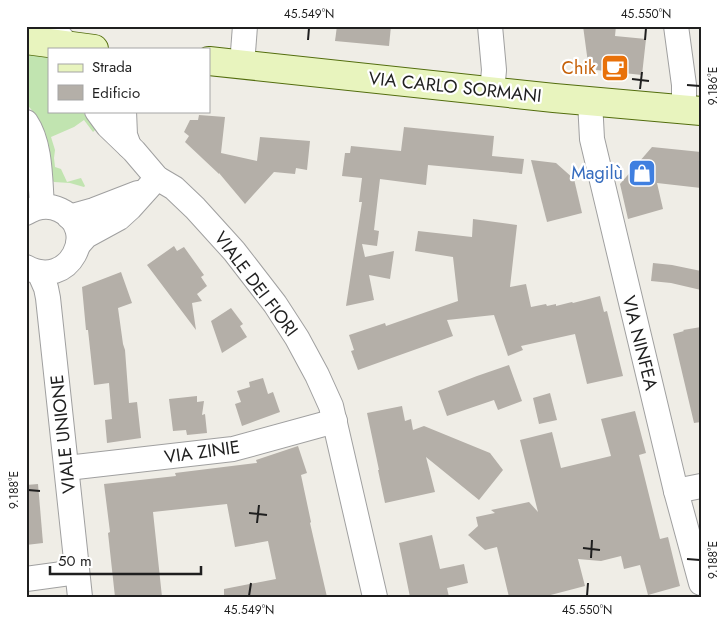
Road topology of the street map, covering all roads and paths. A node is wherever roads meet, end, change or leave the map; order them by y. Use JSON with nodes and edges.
{"nodes":[{"id":1,"x":245,"y":26,"type":"edge"},
{"id":2,"x":490,"y":26,"type":"edge"},
{"id":3,"x":676,"y":26,"type":"edge"},
{"id":4,"x":26,"y":40,"type":"edge"},
{"id":5,"x":60,"y":40,"type":"edge"},
{"id":6,"x":90,"y":48,"type":"edge"},
{"id":7,"x":210,"y":61,"type":"edge"},
{"id":8,"x":242,"y":65,"type":"junction"},
{"id":9,"x":492,"y":91,"type":"junction"},
{"id":10,"x":590,"y":101,"type":"junction"},
{"id":11,"x":692,"y":110,"type":"edge"},
{"id":12,"x":98,"y":112,"type":"edge"},
{"id":13,"x":124,"y":112,"type":"edge"},
{"id":14,"x":26,"y":122,"type":"edge"},
{"id":15,"x":130,"y":146,"type":"junction"},
{"id":16,"x":151,"y":184,"type":"junction"},
{"id":17,"x":34,"y":210,"type":"edge"},
{"id":18,"x":70,"y":217,"type":"junction"},
{"id":19,"x":78,"y":246,"type":"junction"},
{"id":20,"x":33,"y":270,"type":"edge"},
{"id":21,"x":335,"y":421,"type":"junction"},
{"id":22,"x":67,"y":468,"type":"junction"},
{"id":23,"x":701,"y":486,"type":"edge"},
{"id":24,"x":676,"y":491,"type":"junction"},
{"id":25,"x":77,"y":572,"type":"junction"},
{"id":26,"x":26,"y":579,"type":"edge"},
{"id":27,"x":701,"y":583,"type":"edge"},
{"id":28,"x":80,"y":597,"type":"edge"},
{"id":29,"x":374,"y":597,"type":"edge"}],
"edges":[{"from":1,"to":8,"type":"street"},
{"from":2,"to":9,"type":"street"},
{"from":3,"to":11,"type":"street"},
{"from":4,"to":5,"type":"main road"},
{"from":5,"to":6,"type":"main road"},
{"from":7,"to":8,"type":"main road","name":"VIA CARLO SORMANI"},
{"from":8,"to":9,"type":"main road","name":"VIA CARLO SORMANI"},
{"from":9,"to":10,"type":"main road","name":"VIA CARLO SORMANI"},
{"from":10,"to":11,"type":"main road","name":"VIA CARLO SORMANI"},
{"from":10,"to":24,"type":"street","name":"VIA NINFEA"},
{"from":12,"to":15,"type":"street","name":"VIALE DEI FIORI"},
{"from":13,"to":15,"type":"street","name":"VIALE DEI FIORI"},
{"from":14,"to":17,"type":"street"},
{"from":15,"to":16,"type":"street","name":"VIALE DEI FIORI"},
{"from":16,"to":18,"type":"street"},
{"from":16,"to":19,"type":"street","name":"VIALE UNIONE"},
{"from":16,"to":21,"type":"street","name":"VIALE DEI FIORI"},
{"from":17,"to":18,"type":"street"},
{"from":18,"to":19,"type":"street"},
{"from":19,"to":20,"type":"street","name":"VIALE UNIONE"},
{"from":20,"to":22,"type":"street","name":"VIALE UNIONE"},
{"from":21,"to":22,"type":"street","name":"VIA ZINIE"},
{"from":21,"to":29,"type":"street","name":"VIALE DEI FIORI"},
{"from":22,"to":25,"type":"street","name":"VIALE UNIONE"},
{"from":23,"to":24,"type":"street"},
{"from":24,"to":27,"type":"street","name":"VIA NINFEA"},
{"from":25,"to":26,"type":"street"},
{"from":25,"to":28,"type":"street","name":"VIALE UNIONE"}]}
